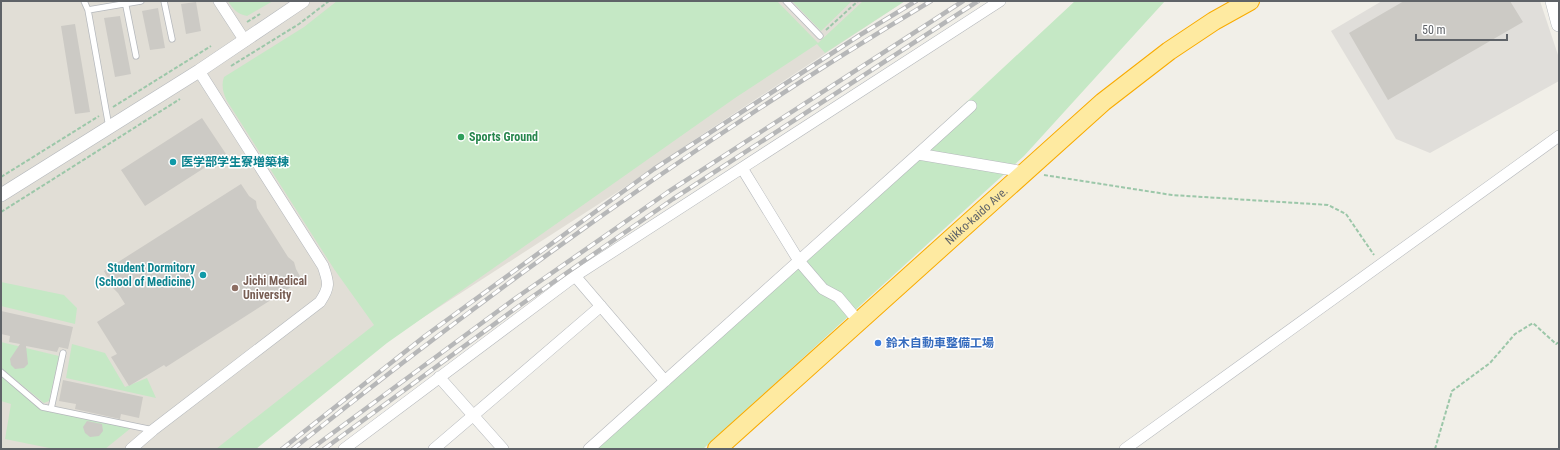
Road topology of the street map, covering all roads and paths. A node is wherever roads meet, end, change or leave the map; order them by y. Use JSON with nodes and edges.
{"nodes":[{"id":1,"x":84,"y":1,"type":"edge"},
{"id":2,"x":141,"y":1,"type":"edge"},
{"id":3,"x":164,"y":1,"type":"edge"},
{"id":4,"x":219,"y":1,"type":"edge"},
{"id":5,"x":303,"y":1,"type":"edge"},
{"id":6,"x":328,"y":1,"type":"edge"},
{"id":7,"x":786,"y":1,"type":"edge"},
{"id":8,"x":858,"y":1,"type":"edge"},
{"id":9,"x":1000,"y":1,"type":"edge"},
{"id":10,"x":1250,"y":1,"type":"edge"},
{"id":11,"x":1553,"y":1,"type":"edge"},
{"id":12,"x":125,"y":2,"type":"edge"},
{"id":13,"x":88,"y":10,"type":"junction"},
{"id":14,"x":264,"y":11,"type":"dead end"},
{"id":15,"x":245,"y":24,"type":"dead end"},
{"id":16,"x":1559,"y":24,"type":"edge"},
{"id":17,"x":820,"y":36,"type":"joint"},
{"id":18,"x":172,"y":40,"type":"dead end"},
{"id":19,"x":245,"y":41,"type":"junction"},
{"id":20,"x":212,"y":46,"type":"dead end"},
{"id":21,"x":136,"y":56,"type":"dead end"},
{"id":22,"x":231,"y":66,"type":"dead end"},
{"id":23,"x":199,"y":71,"type":"junction"},
{"id":24,"x":180,"y":99,"type":"dead end"},
{"id":25,"x":971,"y":106,"type":"dead end"},
{"id":26,"x":107,"y":111,"type":"dead end"},
{"id":27,"x":101,"y":115,"type":"dead end"},
{"id":28,"x":109,"y":127,"type":"junction"},
{"id":29,"x":1559,"y":136,"type":"edge"},
{"id":30,"x":918,"y":154,"type":"junction"},
{"id":31,"x":742,"y":168,"type":"junction"},
{"id":32,"x":1025,"y":172,"type":"junction"},
{"id":33,"x":1,"y":177,"type":"edge"},
{"id":34,"x":1,"y":196,"type":"edge"},
{"id":35,"x":1,"y":212,"type":"edge"},
{"id":36,"x":799,"y":261,"type":"junction"},
{"id":37,"x":1381,"y":264,"type":"junction"},
{"id":38,"x":574,"y":276,"type":"junction"},
{"id":39,"x":601,"y":306,"type":"junction"},
{"id":40,"x":859,"y":322,"type":"junction"},
{"id":41,"x":1559,"y":342,"type":"edge"},
{"id":42,"x":63,"y":353,"type":"dead end"},
{"id":43,"x":1,"y":372,"type":"edge"},
{"id":44,"x":440,"y":377,"type":"junction"},
{"id":45,"x":665,"y":381,"type":"junction"},
{"id":46,"x":51,"y":409,"type":"junction"},
{"id":47,"x":473,"y":416,"type":"junction"},
{"id":48,"x":153,"y":430,"type":"junction"},
{"id":49,"x":131,"y":449,"type":"edge"},
{"id":50,"x":344,"y":449,"type":"edge"},
{"id":51,"x":434,"y":449,"type":"edge"},
{"id":52,"x":503,"y":449,"type":"edge"},
{"id":53,"x":589,"y":449,"type":"edge"},
{"id":54,"x":717,"y":449,"type":"edge"},
{"id":55,"x":1125,"y":449,"type":"edge"},
{"id":56,"x":1435,"y":449,"type":"edge"}],
"edges":[{"from":1,"to":13,"type":"lane"},
{"from":2,"to":12,"type":"lane"},
{"from":3,"to":18,"type":"lane"},
{"from":4,"to":19,"type":"street"},
{"from":5,"to":19,"type":"street"},
{"from":6,"to":22,"type":"path"},
{"from":7,"to":17,"type":"lane"},
{"from":8,"to":17,"type":"path"},
{"from":9,"to":31,"type":"street"},
{"from":10,"to":32,"type":"highway","name":"Nikko-kaido Ave."},
{"from":11,"to":16,"type":"main road"},
{"from":12,"to":13,"type":"lane"},
{"from":12,"to":21,"type":"lane"},
{"from":13,"to":28,"type":"lane"},
{"from":14,"to":15,"type":"path"},
{"from":19,"to":23,"type":"street"},
{"from":20,"to":26,"type":"path"},
{"from":23,"to":28,"type":"street"},
{"from":23,"to":48,"type":"street"},
{"from":24,"to":35,"type":"path"},
{"from":25,"to":30,"type":"street"},
{"from":27,"to":33,"type":"path"},
{"from":28,"to":34,"type":"street"},
{"from":29,"to":37,"type":"street"},
{"from":30,"to":32,"type":"street"},
{"from":30,"to":36,"type":"street"},
{"from":31,"to":36,"type":"street"},
{"from":31,"to":38,"type":"street"},
{"from":32,"to":37,"type":"path"},
{"from":32,"to":40,"type":"highway","name":"Nikko-kaido Ave."},
{"from":36,"to":40,"type":"street"},
{"from":36,"to":45,"type":"street"},
{"from":37,"to":55,"type":"street"},
{"from":38,"to":39,"type":"street"},
{"from":38,"to":44,"type":"street"},
{"from":39,"to":45,"type":"street"},
{"from":39,"to":47,"type":"street"},
{"from":40,"to":54,"type":"highway","name":"Nikko-kaido Ave."},
{"from":41,"to":56,"type":"path"},
{"from":42,"to":46,"type":"lane"},
{"from":43,"to":46,"type":"lane"},
{"from":44,"to":47,"type":"street"},
{"from":44,"to":50,"type":"street"},
{"from":45,"to":53,"type":"street"},
{"from":46,"to":48,"type":"lane"},
{"from":47,"to":51,"type":"street"},
{"from":47,"to":52,"type":"street"},
{"from":48,"to":49,"type":"street"}]}
